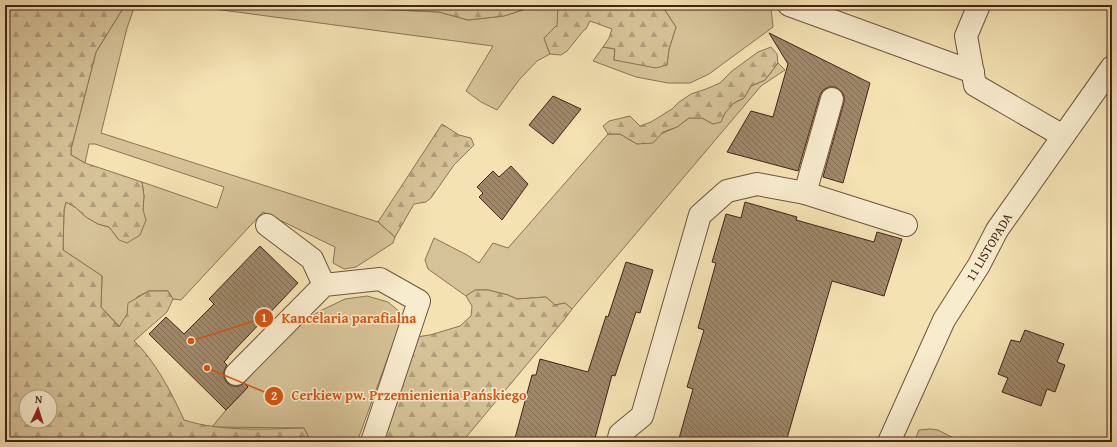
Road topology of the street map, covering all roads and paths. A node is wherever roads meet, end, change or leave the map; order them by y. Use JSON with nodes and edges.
{"nodes":[{"id":1,"x":789,"y":5,"type":"edge"},
{"id":2,"x":979,"y":5,"type":"edge"},
{"id":3,"x":1112,"y":67,"type":"edge"},
{"id":4,"x":974,"y":78,"type":"junction"},
{"id":5,"x":832,"y":99,"type":"dead end"},
{"id":6,"x":1063,"y":136,"type":"junction"},
{"id":7,"x":805,"y":193,"type":"junction"},
{"id":8,"x":267,"y":225,"type":"dead end"},
{"id":9,"x":906,"y":225,"type":"dead end"},
{"id":10,"x":324,"y":285,"type":"junction"},
{"id":11,"x":236,"y":374,"type":"dead end"},
{"id":12,"x":372,"y":442,"type":"edge"},
{"id":13,"x":618,"y":442,"type":"edge"},
{"id":14,"x":889,"y":442,"type":"edge"}],
"edges":[{"from":1,"to":4,"type":"street"},
{"from":2,"to":4,"type":"street"},
{"from":3,"to":6,"type":"street","name":"11 LISTOPADA"},
{"from":4,"to":6,"type":"street"},
{"from":5,"to":7,"type":"street"},
{"from":6,"to":14,"type":"street","name":"11 LISTOPADA"},
{"from":7,"to":9,"type":"street"},
{"from":7,"to":13,"type":"street"},
{"from":8,"to":10,"type":"street"},
{"from":10,"to":11,"type":"street"},
{"from":10,"to":12,"type":"street"}]}
